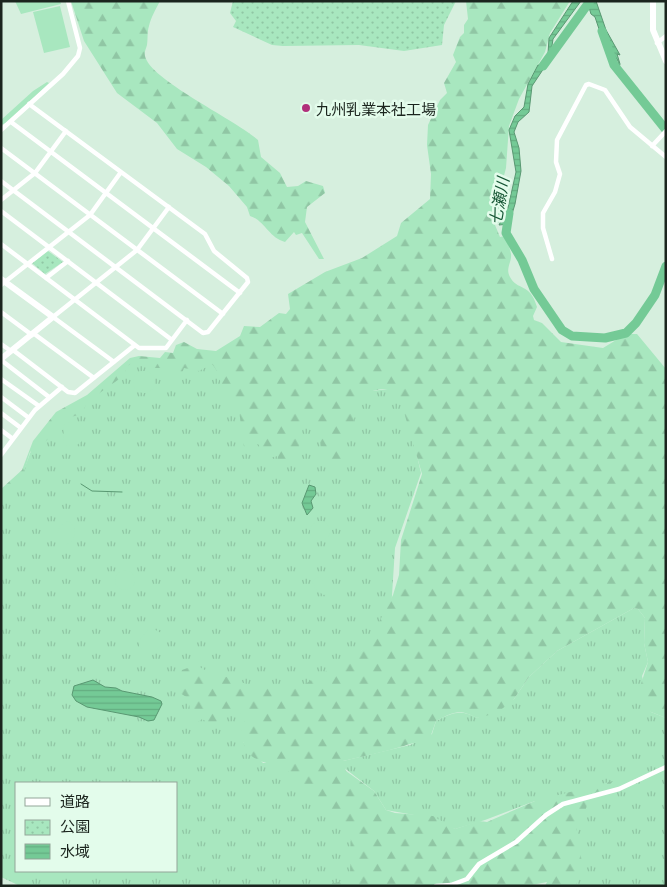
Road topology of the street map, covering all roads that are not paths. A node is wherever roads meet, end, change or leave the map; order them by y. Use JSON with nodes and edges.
{"nodes":[{"id":1,"x":68,"y":1,"type":"edge"},
{"id":2,"x":654,"y":1,"type":"edge"},
{"id":3,"x":666,"y":36,"type":"edge"},
{"id":4,"x":657,"y":43,"type":"junction"},
{"id":5,"x":666,"y":61,"type":"edge"},
{"id":6,"x":29,"y":104,"type":"junction"},
{"id":7,"x":11,"y":122,"type":"junction"},
{"id":8,"x":1,"y":130,"type":"edge"},
{"id":9,"x":66,"y":131,"type":"junction"},
{"id":10,"x":666,"y":131,"type":"edge"},
{"id":11,"x":652,"y":146,"type":"junction"},
{"id":12,"x":1,"y":148,"type":"edge"},
{"id":13,"x":51,"y":152,"type":"junction"},
{"id":14,"x":666,"y":157,"type":"edge"},
{"id":15,"x":121,"y":172,"type":"junction"},
{"id":16,"x":35,"y":173,"type":"junction"},
{"id":17,"x":1,"y":181,"type":"edge"},
{"id":18,"x":14,"y":190,"type":"junction"},
{"id":19,"x":106,"y":193,"type":"junction"},
{"id":20,"x":1,"y":200,"type":"edge"},
{"id":21,"x":169,"y":207,"type":"junction"},
{"id":22,"x":1,"y":211,"type":"edge"},
{"id":23,"x":90,"y":214,"type":"junction"},
{"id":24,"x":153,"y":228,"type":"junction"},
{"id":25,"x":68,"y":231,"type":"junction"},
{"id":26,"x":1,"y":244,"type":"edge"},
{"id":27,"x":49,"y":247,"type":"junction"},
{"id":28,"x":137,"y":250,"type":"junction"},
{"id":29,"x":552,"y":259,"type":"dead end"},
{"id":30,"x":68,"y":262,"type":"junction"},
{"id":31,"x":28,"y":264,"type":"junction"},
{"id":32,"x":116,"y":267,"type":"junction"},
{"id":33,"x":46,"y":278,"type":"junction"},
{"id":34,"x":3,"y":282,"type":"edge"},
{"id":35,"x":96,"y":283,"type":"junction"},
{"id":36,"x":240,"y":293,"type":"junction"},
{"id":37,"x":75,"y":300,"type":"junction"},
{"id":38,"x":1,"y":312,"type":"edge"},
{"id":39,"x":223,"y":314,"type":"junction"},
{"id":40,"x":53,"y":318,"type":"junction"},
{"id":41,"x":187,"y":320,"type":"junction"},
{"id":42,"x":33,"y":334,"type":"junction"},
{"id":43,"x":172,"y":340,"type":"junction"},
{"id":44,"x":1,"y":344,"type":"edge"},
{"id":45,"x":135,"y":345,"type":"junction"},
{"id":46,"x":12,"y":351,"type":"junction"},
{"id":47,"x":1,"y":360,"type":"edge"},
{"id":48,"x":114,"y":362,"type":"junction"},
{"id":49,"x":94,"y":378,"type":"junction"},
{"id":50,"x":1,"y":379,"type":"edge"},
{"id":51,"x":62,"y":387,"type":"junction"},
{"id":52,"x":1,"y":396,"type":"edge"},
{"id":53,"x":50,"y":397,"type":"junction"},
{"id":54,"x":39,"y":406,"type":"junction"},
{"id":55,"x":1,"y":414,"type":"edge"},
{"id":56,"x":29,"y":418,"type":"junction"},
{"id":57,"x":21,"y":428,"type":"junction"},
{"id":58,"x":1,"y":430,"type":"edge"},
{"id":59,"x":13,"y":439,"type":"junction"},
{"id":60,"x":1,"y":445,"type":"edge"},
{"id":61,"x":6,"y":449,"type":"junction"},
{"id":62,"x":1,"y":455,"type":"edge"},
{"id":63,"x":666,"y":767,"type":"edge"},
{"id":64,"x":436,"y":886,"type":"edge"}],
"edges":[{"from":1,"to":6,"type":"street"},
{"from":2,"to":4,"type":"street"},
{"from":3,"to":4,"type":"street"},
{"from":4,"to":5,"type":"street"},
{"from":6,"to":7,"type":"street"},
{"from":6,"to":9,"type":"street"},
{"from":7,"to":8,"type":"street"},
{"from":7,"to":13,"type":"street"},
{"from":9,"to":13,"type":"street"},
{"from":9,"to":15,"type":"street"},
{"from":10,"to":11,"type":"street"},
{"from":11,"to":14,"type":"street"},
{"from":11,"to":29,"type":"street"},
{"from":12,"to":16,"type":"street"},
{"from":13,"to":16,"type":"street"},
{"from":13,"to":19,"type":"street"},
{"from":15,"to":19,"type":"street"},
{"from":15,"to":21,"type":"street"},
{"from":16,"to":18,"type":"street"},
{"from":16,"to":23,"type":"street"},
{"from":17,"to":18,"type":"street"},
{"from":18,"to":20,"type":"street"},
{"from":18,"to":25,"type":"street"},
{"from":19,"to":23,"type":"street"},
{"from":19,"to":24,"type":"street"},
{"from":21,"to":24,"type":"street"},
{"from":21,"to":36,"type":"street"},
{"from":22,"to":27,"type":"street"},
{"from":23,"to":25,"type":"street"},
{"from":23,"to":28,"type":"street"},
{"from":24,"to":28,"type":"street"},
{"from":24,"to":36,"type":"street"},
{"from":25,"to":27,"type":"street"},
{"from":25,"to":32,"type":"street"},
{"from":26,"to":31,"type":"street"},
{"from":27,"to":30,"type":"street"},
{"from":27,"to":31,"type":"street"},
{"from":28,"to":32,"type":"street"},
{"from":28,"to":39,"type":"street"},
{"from":30,"to":33,"type":"street"},
{"from":30,"to":35,"type":"street"},
{"from":31,"to":33,"type":"street"},
{"from":31,"to":34,"type":"street"},
{"from":32,"to":35,"type":"street"},
{"from":32,"to":41,"type":"street"},
{"from":33,"to":37,"type":"street"},
{"from":34,"to":40,"type":"street"},
{"from":35,"to":37,"type":"street"},
{"from":35,"to":43,"type":"street"},
{"from":36,"to":39,"type":"street"},
{"from":37,"to":40,"type":"street"},
{"from":37,"to":45,"type":"street"},
{"from":38,"to":42,"type":"street"},
{"from":39,"to":41,"type":"street"},
{"from":40,"to":42,"type":"street"},
{"from":40,"to":48,"type":"street"},
{"from":41,"to":43,"type":"street"},
{"from":42,"to":46,"type":"street"},
{"from":42,"to":49,"type":"street"},
{"from":43,"to":45,"type":"street"},
{"from":44,"to":46,"type":"street"},
{"from":45,"to":48,"type":"street"},
{"from":46,"to":47,"type":"street"},
{"from":46,"to":51,"type":"street"},
{"from":47,"to":53,"type":"street"},
{"from":48,"to":49,"type":"street"},
{"from":49,"to":51,"type":"street"},
{"from":50,"to":54,"type":"street"},
{"from":51,"to":53,"type":"street"},
{"from":52,"to":56,"type":"street"},
{"from":53,"to":54,"type":"street"},
{"from":54,"to":56,"type":"street"},
{"from":55,"to":57,"type":"street"},
{"from":56,"to":57,"type":"street"},
{"from":57,"to":59,"type":"street"},
{"from":58,"to":59,"type":"street"},
{"from":59,"to":61,"type":"street"},
{"from":60,"to":61,"type":"street"},
{"from":61,"to":62,"type":"street"},
{"from":63,"to":64,"type":"street"}]}
